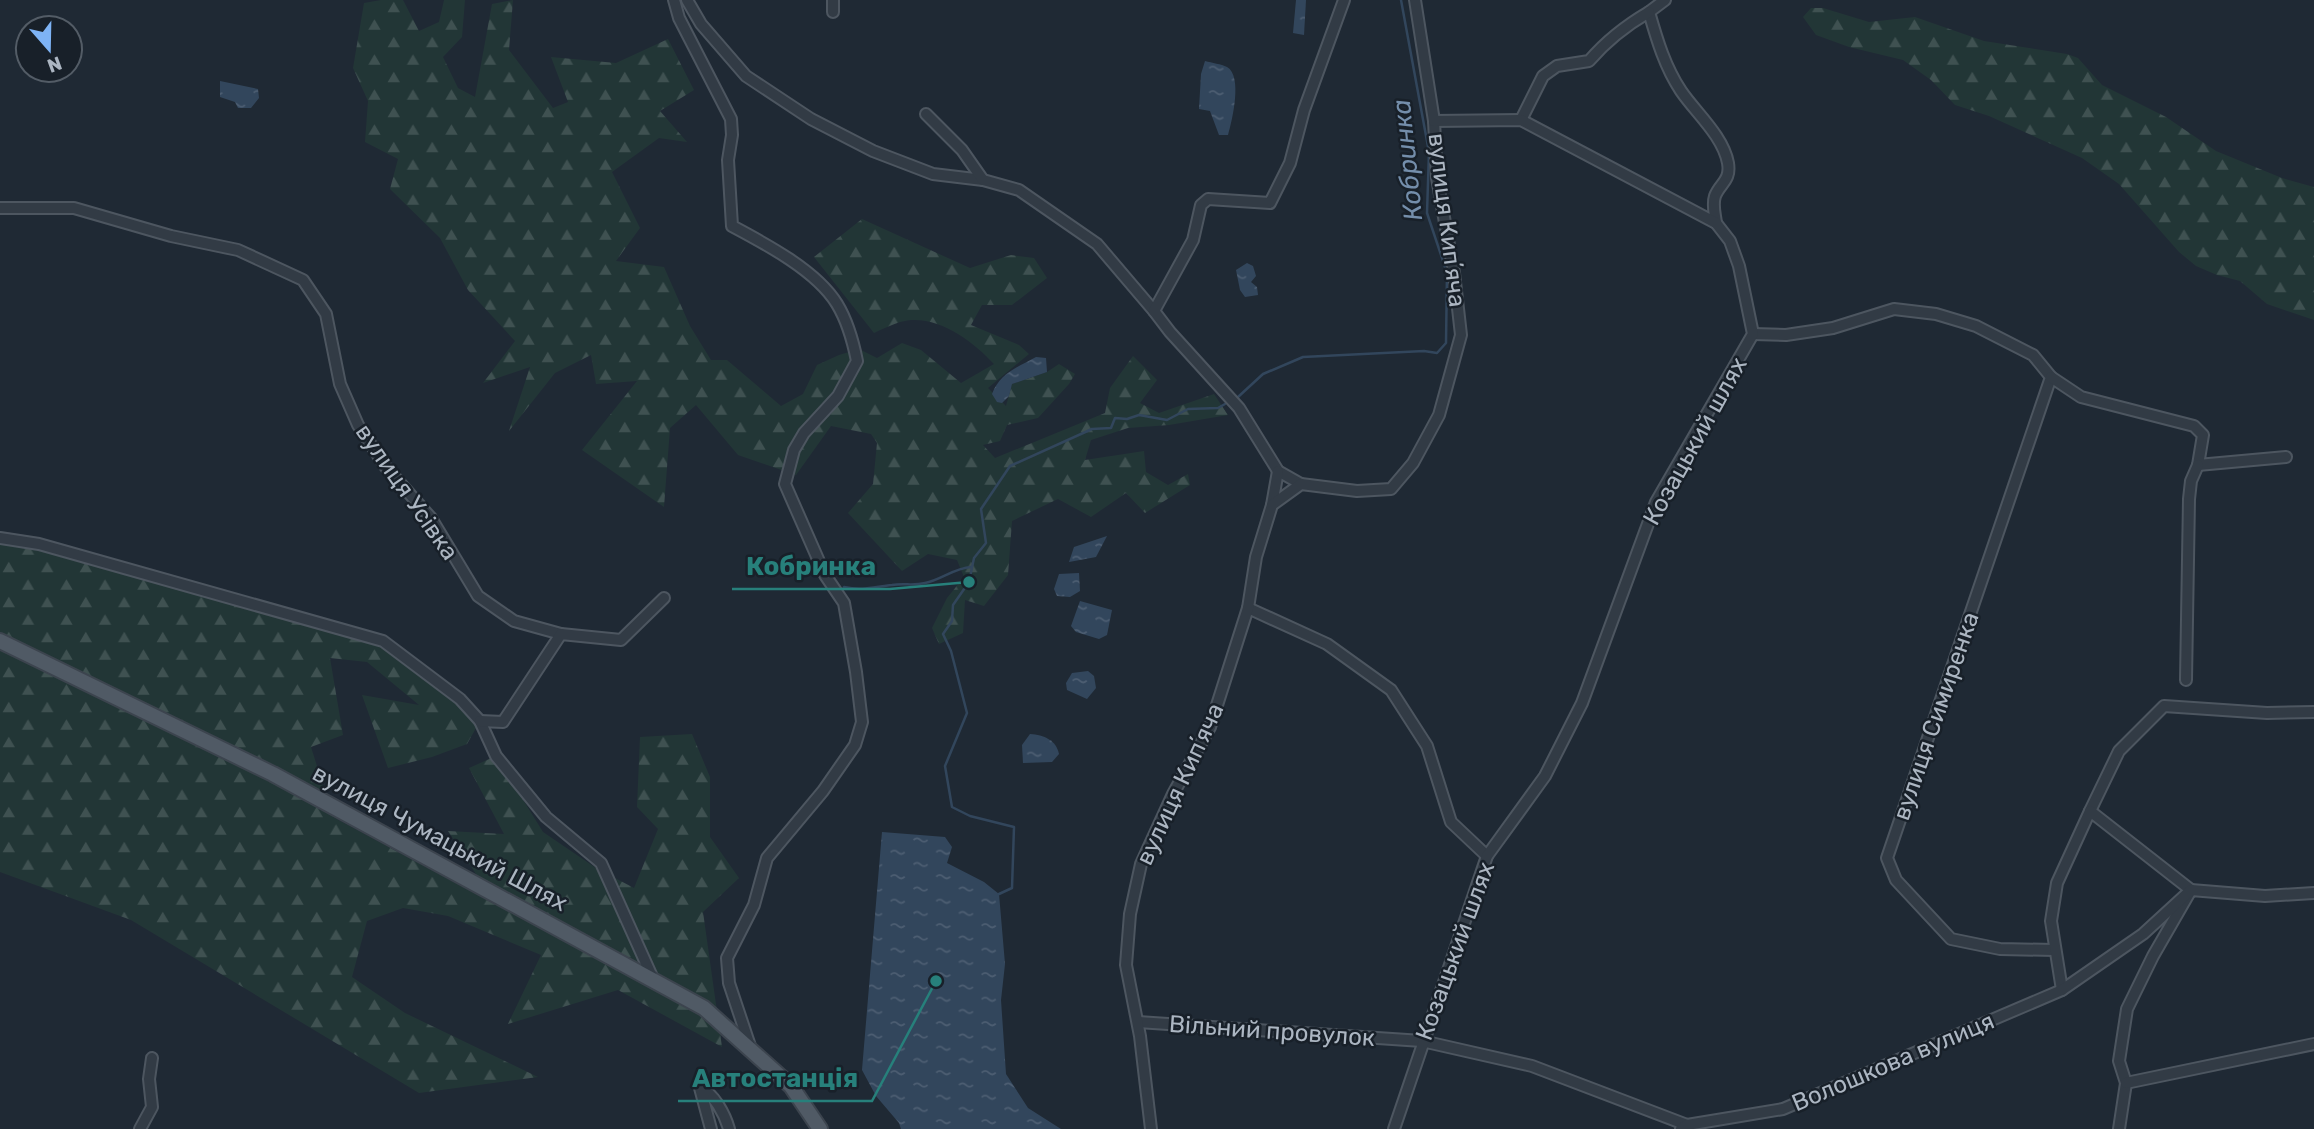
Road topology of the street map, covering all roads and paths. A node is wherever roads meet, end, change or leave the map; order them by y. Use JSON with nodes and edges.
{"nodes":[{"id":1,"x":674,"y":0,"type":"edge"},
{"id":2,"x":687,"y":0,"type":"edge"},
{"id":3,"x":833,"y":0,"type":"edge"},
{"id":4,"x":1344,"y":0,"type":"edge"},
{"id":5,"x":1415,"y":0,"type":"edge"},
{"id":6,"x":1665,"y":0,"type":"edge"},
{"id":7,"x":833,"y":12,"type":"dead end"},
{"id":8,"x":1649,"y":12,"type":"junction"},
{"id":9,"x":926,"y":114,"type":"dead end"},
{"id":10,"x":1521,"y":120,"type":"junction"},
{"id":11,"x":1434,"y":121,"type":"junction"},
{"id":12,"x":983,"y":180,"type":"junction"},
{"id":13,"x":0,"y":208,"type":"edge"},
{"id":14,"x":1716,"y":223,"type":"junction"},
{"id":15,"x":1154,"y":311,"type":"junction"},
{"id":16,"x":1753,"y":334,"type":"junction"},
{"id":17,"x":2051,"y":377,"type":"junction"},
{"id":18,"x":2286,"y":457,"type":"dead end"},
{"id":19,"x":2198,"y":465,"type":"junction"},
{"id":20,"x":1278,"y":471,"type":"junction"},
{"id":21,"x":1301,"y":484,"type":"junction"},
{"id":22,"x":1272,"y":505,"type":"junction"},
{"id":23,"x":0,"y":538,"type":"edge"},
{"id":24,"x":664,"y":598,"type":"dead end"},
{"id":25,"x":1248,"y":608,"type":"junction"},
{"id":26,"x":561,"y":634,"type":"junction"},
{"id":27,"x":0,"y":641,"type":"edge"},
{"id":28,"x":2186,"y":680,"type":"dead end"},
{"id":29,"x":2314,"y":712,"type":"edge"},
{"id":30,"x":480,"y":721,"type":"junction"},
{"id":31,"x":2090,"y":811,"type":"junction"},
{"id":32,"x":1487,"y":856,"type":"junction"},
{"id":33,"x":2191,"y":890,"type":"junction"},
{"id":34,"x":2314,"y":893,"type":"edge"},
{"id":35,"x":2054,"y":950,"type":"junction"},
{"id":36,"x":654,"y":981,"type":"junction"},
{"id":37,"x":2062,"y":990,"type":"junction"},
{"id":38,"x":1138,"y":1022,"type":"junction"},
{"id":39,"x":1422,"y":1041,"type":"junction"},
{"id":40,"x":2314,"y":1044,"type":"edge"},
{"id":41,"x":752,"y":1051,"type":"junction"},
{"id":42,"x":152,"y":1058,"type":"dead end"},
{"id":43,"x":2126,"y":1083,"type":"junction"},
{"id":44,"x":1684,"y":1127,"type":"edge"},
{"id":45,"x":140,"y":1129,"type":"edge"},
{"id":46,"x":711,"y":1129,"type":"edge"},
{"id":47,"x":729,"y":1129,"type":"edge"},
{"id":48,"x":820,"y":1129,"type":"edge"},
{"id":49,"x":1151,"y":1129,"type":"edge"},
{"id":50,"x":1394,"y":1129,"type":"edge"},
{"id":51,"x":2119,"y":1129,"type":"edge"}],
"edges":[{"from":1,"to":41,"type":"street"},
{"from":2,"to":12,"type":"street"},
{"from":3,"to":7,"type":"street"},
{"from":4,"to":15,"type":"street"},
{"from":5,"to":11,"type":"street"},
{"from":6,"to":8,"type":"street"},
{"from":8,"to":10,"type":"street"},
{"from":8,"to":14,"type":"street"},
{"from":9,"to":12,"type":"street"},
{"from":10,"to":11,"type":"street"},
{"from":10,"to":14,"type":"street"},
{"from":11,"to":21,"type":"street","name":"вулиця Кипʼяча"},
{"from":12,"to":15,"type":"street"},
{"from":13,"to":26,"type":"street","name":"вулиця Усівка"},
{"from":14,"to":16,"type":"street","name":"Козацький шлях"},
{"from":15,"to":20,"type":"street"},
{"from":16,"to":17,"type":"street"},
{"from":16,"to":32,"type":"street","name":"Козацький шлях"},
{"from":17,"to":19,"type":"street"},
{"from":17,"to":35,"type":"street","name":"вулиця Симиренка"},
{"from":18,"to":19,"type":"street"},
{"from":19,"to":28,"type":"street"},
{"from":20,"to":21,"type":"street"},
{"from":20,"to":22,"type":"street","name":"вулиця Кипʼяча"},
{"from":21,"to":22,"type":"street"},
{"from":22,"to":25,"type":"street","name":"вулиця Кипʼяча"},
{"from":23,"to":30,"type":"street"},
{"from":24,"to":26,"type":"street","name":"вулиця Усівка"},
{"from":25,"to":32,"type":"street"},
{"from":25,"to":38,"type":"street","name":"вулиця Кипʼяча"},
{"from":26,"to":30,"type":"street"},
{"from":27,"to":36,"type":"main road","name":"вулиця Чумацький Шлях"},
{"from":29,"to":31,"type":"street"},
{"from":30,"to":36,"type":"street"},
{"from":31,"to":33,"type":"street"},
{"from":31,"to":35,"type":"street"},
{"from":32,"to":39,"type":"street","name":"Козацький шлях"},
{"from":33,"to":34,"type":"street"},
{"from":33,"to":37,"type":"street","name":"Волошкова вулиця"},
{"from":33,"to":43,"type":"street"},
{"from":35,"to":37,"type":"street"},
{"from":36,"to":41,"type":"main road","name":"вулиця Чумацький Шлях"},
{"from":37,"to":44,"type":"street","name":"Волошкова вулиця"},
{"from":38,"to":39,"type":"street","name":"Вільний провулок"},
{"from":38,"to":49,"type":"street","name":"вулиця Кипʼяча"},
{"from":39,"to":44,"type":"street","name":"Вільний провулок"},
{"from":39,"to":50,"type":"street","name":"Козацький шлях"},
{"from":40,"to":43,"type":"street"},
{"from":41,"to":48,"type":"main road","name":"вулиця Чумацький Шлях"},
{"from":42,"to":45,"type":"street"},
{"from":43,"to":51,"type":"street"},
{"from":46,"to":47,"type":"street"}]}
